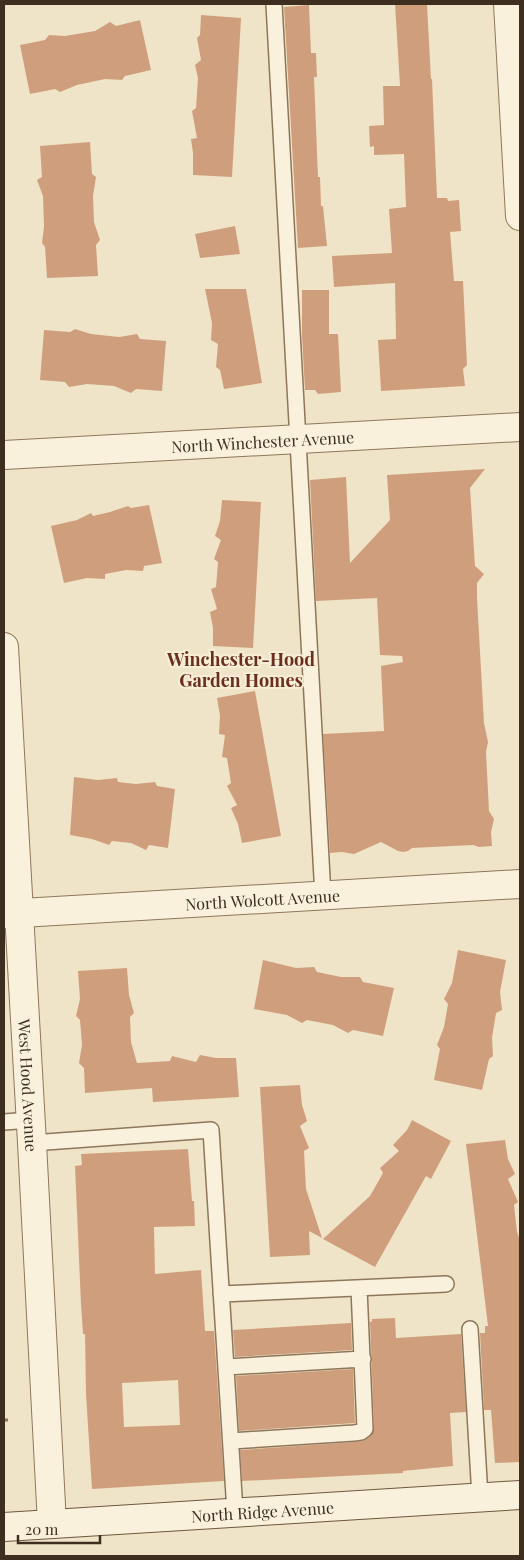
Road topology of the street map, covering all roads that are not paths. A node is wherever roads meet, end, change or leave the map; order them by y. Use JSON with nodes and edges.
{"nodes":[{"id":1,"x":274,"y":4,"type":"edge"},
{"id":2,"x":508,"y":4,"type":"edge"},
{"id":3,"x":520,"y":216,"type":"edge"},
{"id":4,"x":520,"y":427,"type":"edge"},
{"id":5,"x":298,"y":439,"type":"junction"},
{"id":6,"x":4,"y":455,"type":"edge"},
{"id":7,"x":4,"y":647,"type":"edge"},
{"id":8,"x":5,"y":681,"type":"edge"},
{"id":9,"x":520,"y":884,"type":"edge"},
{"id":10,"x":323,"y":896,"type":"junction"},
{"id":11,"x":12,"y":913,"type":"edge"},
{"id":12,"x":4,"y":1122,"type":"edge"},
{"id":13,"x":32,"y":1131,"type":"junction"},
{"id":14,"x":446,"y":1284,"type":"dead end"},
{"id":15,"x":359,"y":1288,"type":"junction"},
{"id":16,"x":221,"y":1294,"type":"junction"},
{"id":17,"x":470,"y":1329,"type":"dead end"},
{"id":18,"x":363,"y":1359,"type":"junction"},
{"id":19,"x":226,"y":1367,"type":"junction"},
{"id":20,"x":231,"y":1441,"type":"junction"},
{"id":21,"x":520,"y":1495,"type":"edge"},
{"id":22,"x":480,"y":1497,"type":"junction"},
{"id":23,"x":235,"y":1512,"type":"junction"},
{"id":24,"x":52,"y":1524,"type":"junction"},
{"id":25,"x":4,"y":1527,"type":"edge"}],
"edges":[{"from":1,"to":5,"type":"lane"},
{"from":2,"to":3,"type":"street"},
{"from":4,"to":5,"type":"street","name":"North Winchester Avenue"},
{"from":5,"to":6,"type":"street","name":"North Winchester Avenue"},
{"from":5,"to":10,"type":"lane"},
{"from":7,"to":8,"type":"street","name":"West Hood Avenue"},
{"from":8,"to":11,"type":"street","name":"West Hood Avenue"},
{"from":9,"to":10,"type":"street","name":"North Wolcott Avenue"},
{"from":10,"to":11,"type":"street","name":"North Wolcott Avenue"},
{"from":11,"to":13,"type":"street","name":"West Hood Avenue"},
{"from":12,"to":13,"type":"lane"},
{"from":13,"to":16,"type":"lane"},
{"from":13,"to":24,"type":"street","name":"West Hood Avenue"},
{"from":14,"to":15,"type":"lane"},
{"from":15,"to":16,"type":"lane"},
{"from":15,"to":18,"type":"lane"},
{"from":16,"to":19,"type":"lane"},
{"from":17,"to":22,"type":"lane"},
{"from":18,"to":19,"type":"lane"},
{"from":18,"to":20,"type":"lane"},
{"from":19,"to":20,"type":"lane"},
{"from":20,"to":23,"type":"lane"},
{"from":21,"to":22,"type":"street","name":"North Ridge Avenue"},
{"from":22,"to":23,"type":"street","name":"North Ridge Avenue"},
{"from":23,"to":24,"type":"street","name":"North Ridge Avenue"},
{"from":24,"to":25,"type":"street","name":"North Ridge Avenue"}]}
